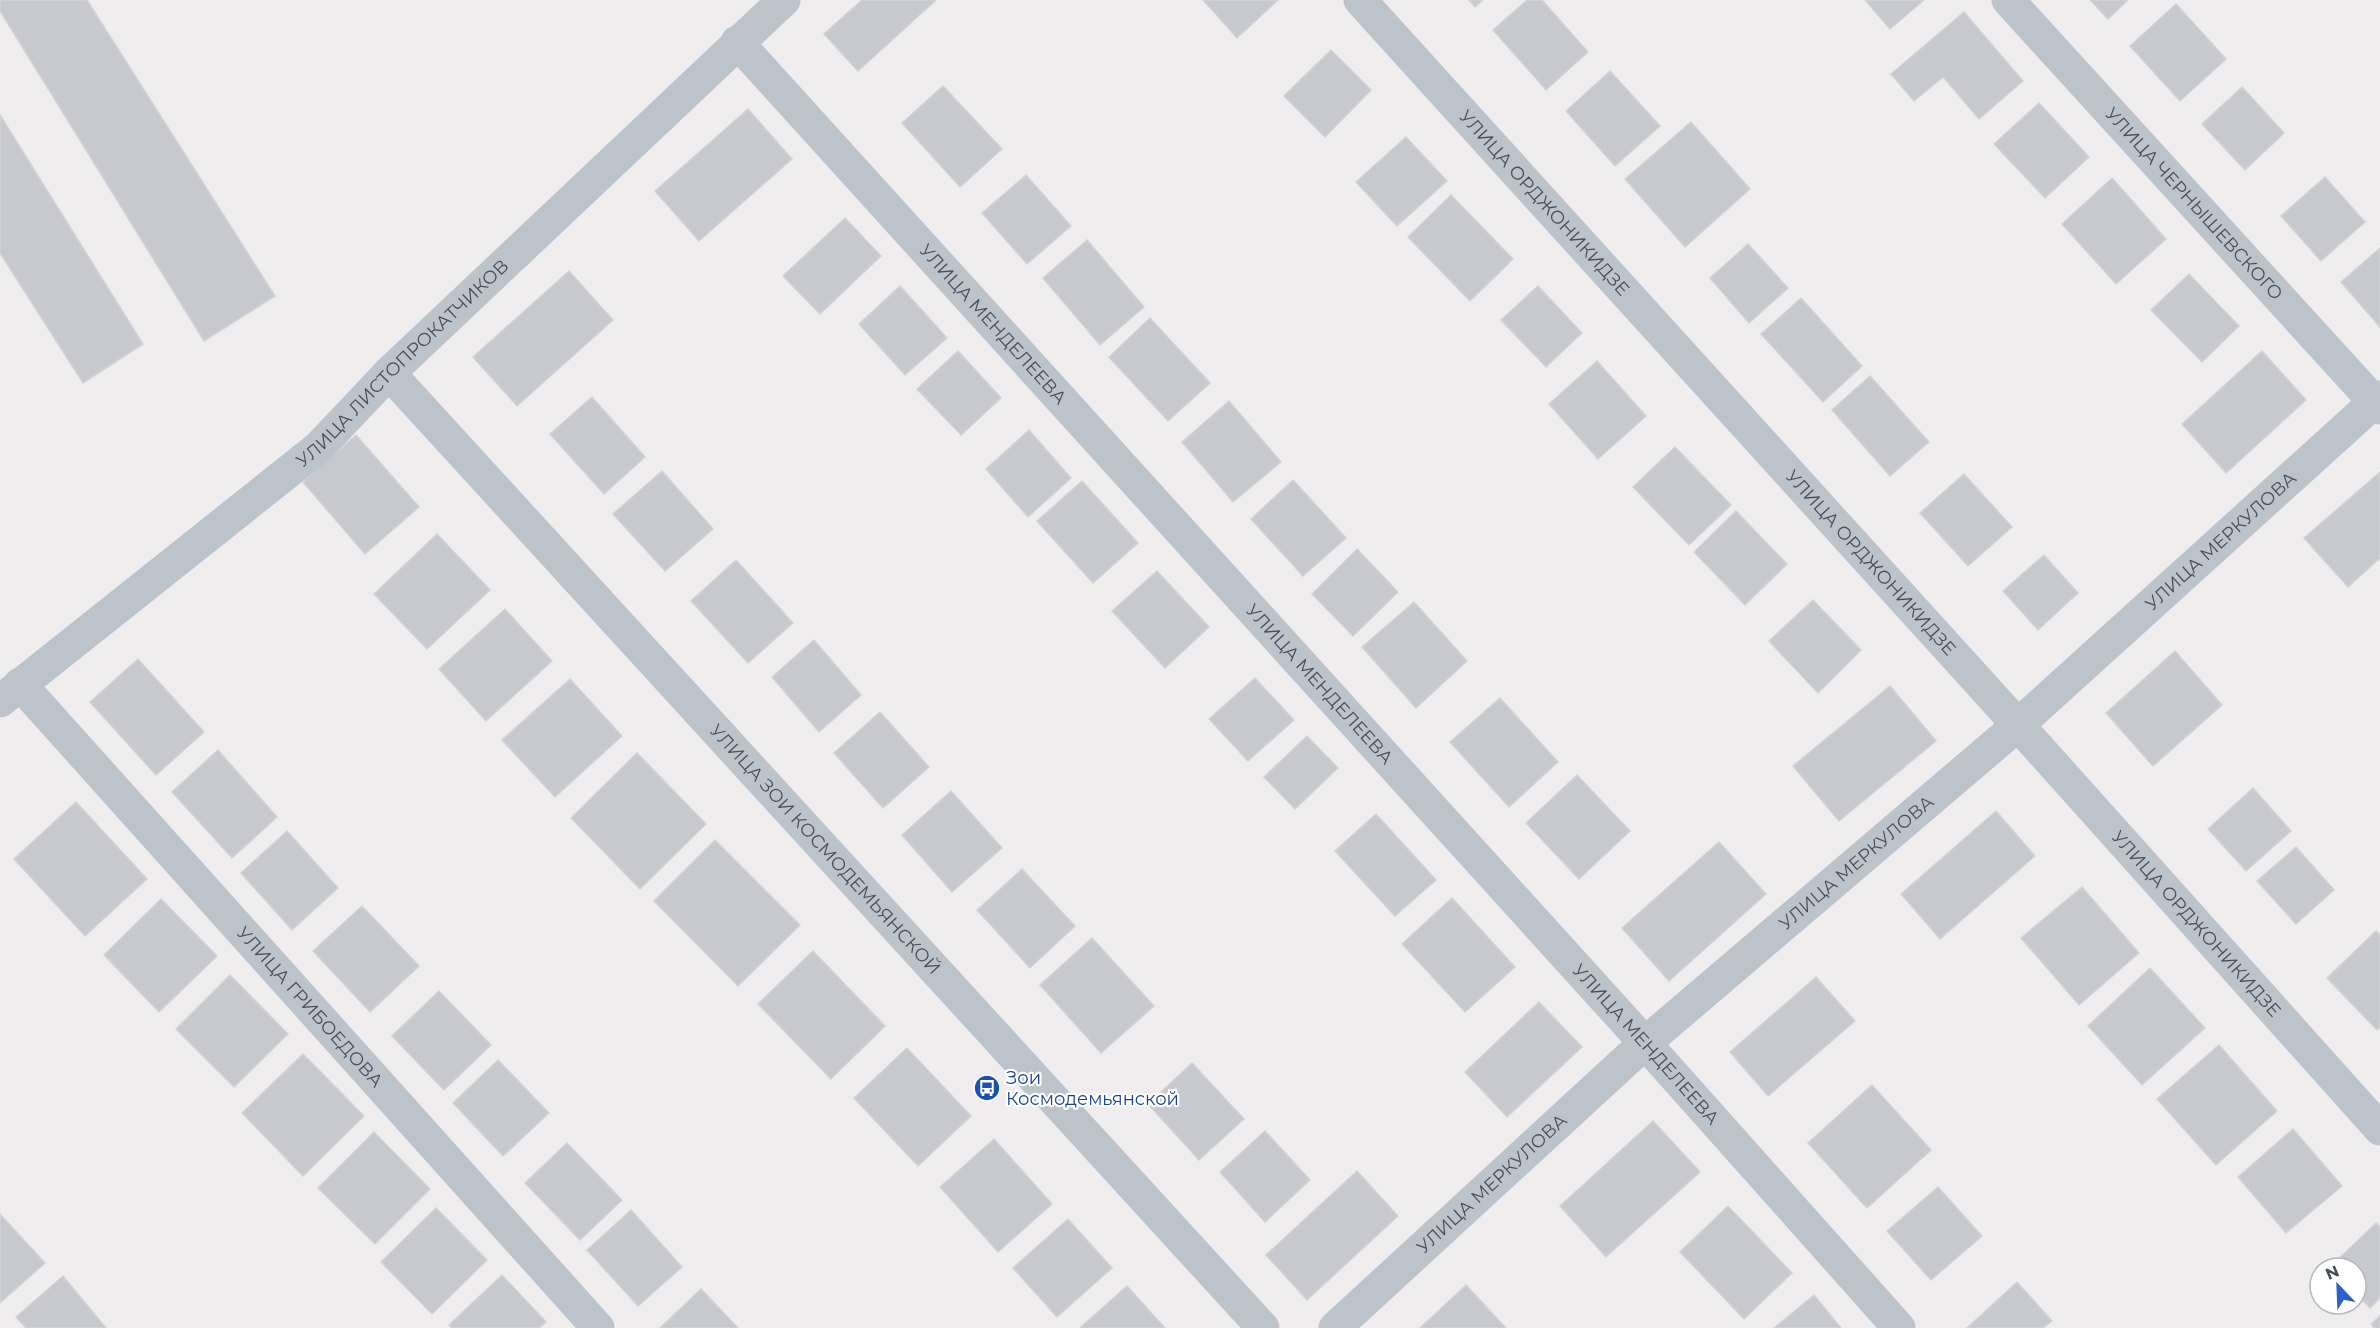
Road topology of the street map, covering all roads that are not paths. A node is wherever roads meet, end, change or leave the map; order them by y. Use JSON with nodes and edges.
{"nodes":[{"id":1,"x":784,"y":0,"type":"edge"},
{"id":2,"x":1360,"y":0,"type":"edge"},
{"id":3,"x":2008,"y":0,"type":"edge"},
{"id":4,"x":737,"y":42,"type":"junction"},
{"id":5,"x":389,"y":373,"type":"junction"},
{"id":6,"x":2378,"y":402,"type":"edge"},
{"id":7,"x":10,"y":693,"type":"edge"},
{"id":8,"x":2018,"y":725,"type":"junction"},
{"id":9,"x":1645,"y":1043,"type":"junction"},
{"id":10,"x":2380,"y":1129,"type":"edge"},
{"id":11,"x":598,"y":1328,"type":"edge"},
{"id":12,"x":1263,"y":1328,"type":"edge"},
{"id":13,"x":1335,"y":1328,"type":"edge"},
{"id":14,"x":1899,"y":1328,"type":"edge"}],
"edges":[{"from":1,"to":4,"type":"street","name":"УЛИЦА ЛИСТОПРОКАТЧИКОВ"},
{"from":2,"to":8,"type":"street","name":"УЛИЦА ОРДЖОНИКИДЗЕ"},
{"from":3,"to":6,"type":"street","name":"УЛИЦА ЧЕРНЫШЕВСКОГО"},
{"from":4,"to":5,"type":"street","name":"УЛИЦА ЛИСТОПРОКАТЧИКОВ"},
{"from":4,"to":9,"type":"street","name":"УЛИЦА МЕНДЕЛЕЕВА"},
{"from":5,"to":7,"type":"street","name":"УЛИЦА ЛИСТОПРОКАТЧИКОВ"},
{"from":5,"to":12,"type":"street","name":"УЛИЦА ЗОИ КОСМОДЕМЬЯНСКОЙ"},
{"from":6,"to":8,"type":"street","name":"УЛИЦА МЕРКУЛОВА"},
{"from":7,"to":11,"type":"street","name":"УЛИЦА ГРИБОЕДОВА"},
{"from":8,"to":9,"type":"street","name":"УЛИЦА МЕРКУЛОВА"},
{"from":8,"to":10,"type":"street","name":"УЛИЦА ОРДЖОНИКИДЗЕ"},
{"from":9,"to":13,"type":"street","name":"УЛИЦА МЕРКУЛОВА"},
{"from":9,"to":14,"type":"street","name":"УЛИЦА МЕНДЕЛЕЕВА"}]}
